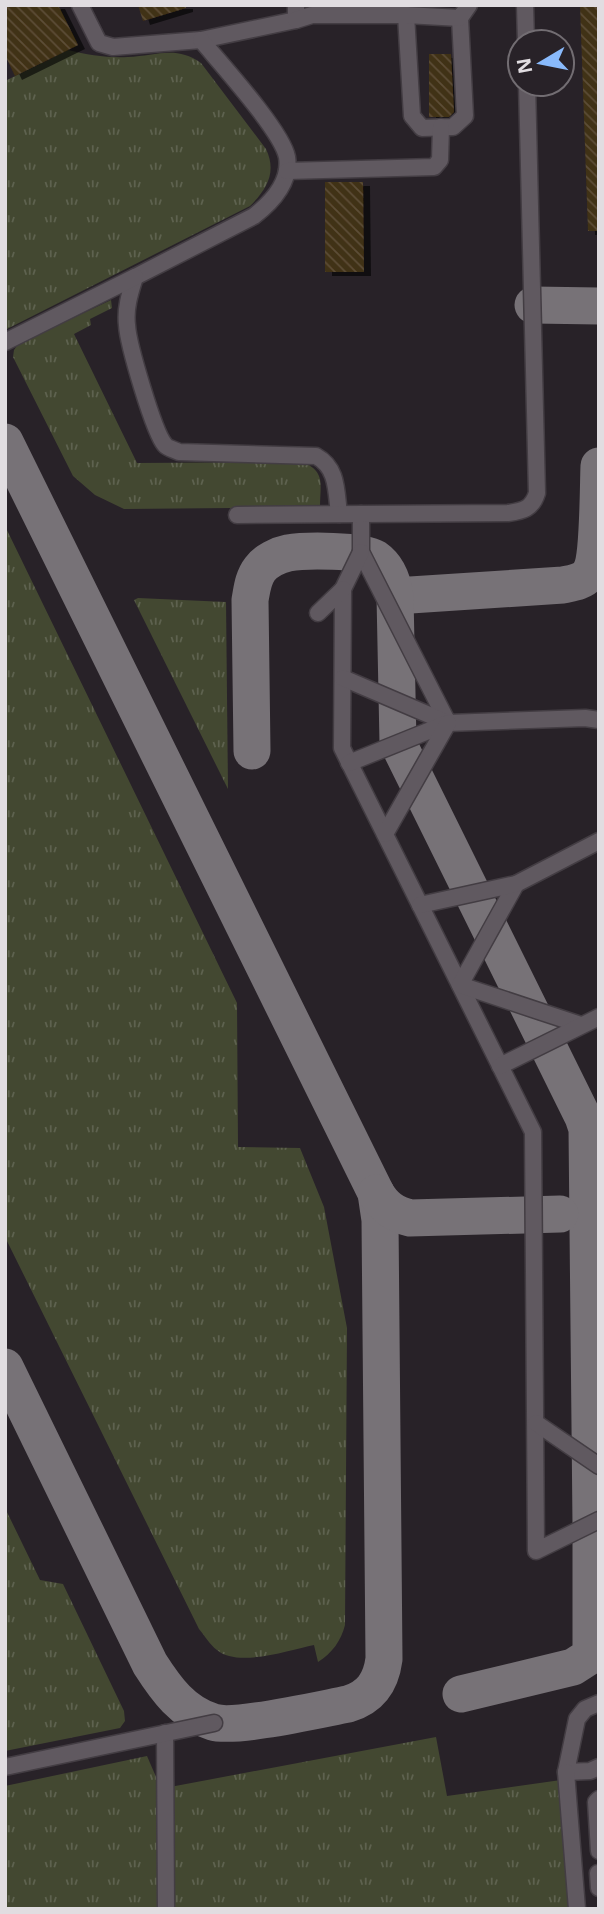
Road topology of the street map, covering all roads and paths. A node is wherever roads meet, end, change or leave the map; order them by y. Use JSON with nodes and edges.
{"nodes":[{"id":1,"x":80,"y":5,"type":"edge"},
{"id":2,"x":525,"y":5,"type":"edge"},
{"id":3,"x":465,"y":11,"type":"edge"},
{"id":4,"x":296,"y":12,"type":"edge"},
{"id":5,"x":406,"y":15,"type":"junction"},
{"id":6,"x":526,"y":28,"type":"edge"},
{"id":7,"x":201,"y":40,"type":"junction"},
{"id":8,"x":527,"y":98,"type":"edge"},
{"id":9,"x":441,"y":127,"type":"junction"},
{"id":10,"x":286,"y":170,"type":"junction"},
{"id":11,"x":135,"y":278,"type":"junction"},
{"id":12,"x":5,"y":342,"type":"edge"},
{"id":13,"x":339,"y":514,"type":"junction"},
{"id":14,"x":361,"y":514,"type":"junction"},
{"id":15,"x":237,"y":515,"type":"dead end"},
{"id":16,"x":362,"y":552,"type":"junction"},
{"id":17,"x":343,"y":589,"type":"junction"},
{"id":18,"x":318,"y":613,"type":"dead end"},
{"id":19,"x":343,"y":678,"type":"junction"},
{"id":20,"x":599,"y":720,"type":"edge"},
{"id":21,"x":448,"y":723,"type":"junction"},
{"id":22,"x":349,"y":763,"type":"junction"},
{"id":23,"x":385,"y":834,"type":"junction"},
{"id":24,"x":599,"y":841,"type":"edge"},
{"id":25,"x":516,"y":884,"type":"junction"},
{"id":26,"x":420,"y":905,"type":"junction"},
{"id":27,"x":460,"y":985,"type":"junction"},
{"id":28,"x":599,"y":1017,"type":"edge"},
{"id":29,"x":582,"y":1025,"type":"junction"},
{"id":30,"x":500,"y":1066,"type":"junction"},
{"id":31,"x":536,"y":1423,"type":"junction"},
{"id":32,"x":599,"y":1466,"type":"edge"},
{"id":33,"x":599,"y":1520,"type":"edge"},
{"id":34,"x":599,"y":1703,"type":"edge"},
{"id":35,"x":214,"y":1723,"type":"dead end"},
{"id":36,"x":165,"y":1734,"type":"junction"},
{"id":37,"x":5,"y":1767,"type":"edge"},
{"id":38,"x":599,"y":1767,"type":"edge"},
{"id":39,"x":566,"y":1772,"type":"junction"},
{"id":40,"x":599,"y":1799,"type":"edge"},
{"id":41,"x":598,"y":1821,"type":"edge"},
{"id":42,"x":599,"y":1851,"type":"edge"},
{"id":43,"x":598,"y":1873,"type":"edge"},
{"id":44,"x":599,"y":1888,"type":"edge"},
{"id":45,"x":166,"y":1909,"type":"edge"},
{"id":46,"x":577,"y":1909,"type":"edge"}],
"edges":[{"from":1,"to":7,"type":"lane"},
{"from":2,"to":6,"type":"lane"},
{"from":3,"to":5,"type":"lane"},
{"from":3,"to":9,"type":"lane"},
{"from":4,"to":5,"type":"lane"},
{"from":4,"to":7,"type":"lane"},
{"from":5,"to":9,"type":"lane"},
{"from":7,"to":10,"type":"lane"},
{"from":8,"to":14,"type":"lane"},
{"from":9,"to":10,"type":"lane"},
{"from":10,"to":11,"type":"lane"},
{"from":11,"to":12,"type":"lane"},
{"from":11,"to":13,"type":"lane"},
{"from":13,"to":14,"type":"lane"},
{"from":13,"to":15,"type":"lane"},
{"from":14,"to":16,"type":"lane"},
{"from":16,"to":17,"type":"lane"},
{"from":16,"to":21,"type":"lane"},
{"from":17,"to":18,"type":"lane"},
{"from":17,"to":19,"type":"lane"},
{"from":19,"to":21,"type":"lane"},
{"from":19,"to":22,"type":"lane"},
{"from":20,"to":21,"type":"lane"},
{"from":21,"to":22,"type":"lane"},
{"from":21,"to":23,"type":"lane"},
{"from":22,"to":23,"type":"lane"},
{"from":23,"to":26,"type":"lane"},
{"from":24,"to":25,"type":"lane"},
{"from":25,"to":26,"type":"lane"},
{"from":25,"to":27,"type":"lane"},
{"from":26,"to":27,"type":"lane"},
{"from":27,"to":29,"type":"lane"},
{"from":27,"to":30,"type":"lane"},
{"from":28,"to":29,"type":"lane"},
{"from":29,"to":30,"type":"lane"},
{"from":30,"to":31,"type":"lane"},
{"from":31,"to":32,"type":"lane"},
{"from":31,"to":33,"type":"lane"},
{"from":34,"to":39,"type":"lane"},
{"from":35,"to":36,"type":"lane"},
{"from":36,"to":37,"type":"lane"},
{"from":36,"to":45,"type":"lane"},
{"from":38,"to":39,"type":"lane"},
{"from":39,"to":46,"type":"lane"},
{"from":40,"to":41,"type":"lane"},
{"from":41,"to":42,"type":"lane"},
{"from":43,"to":44,"type":"lane"}]}
